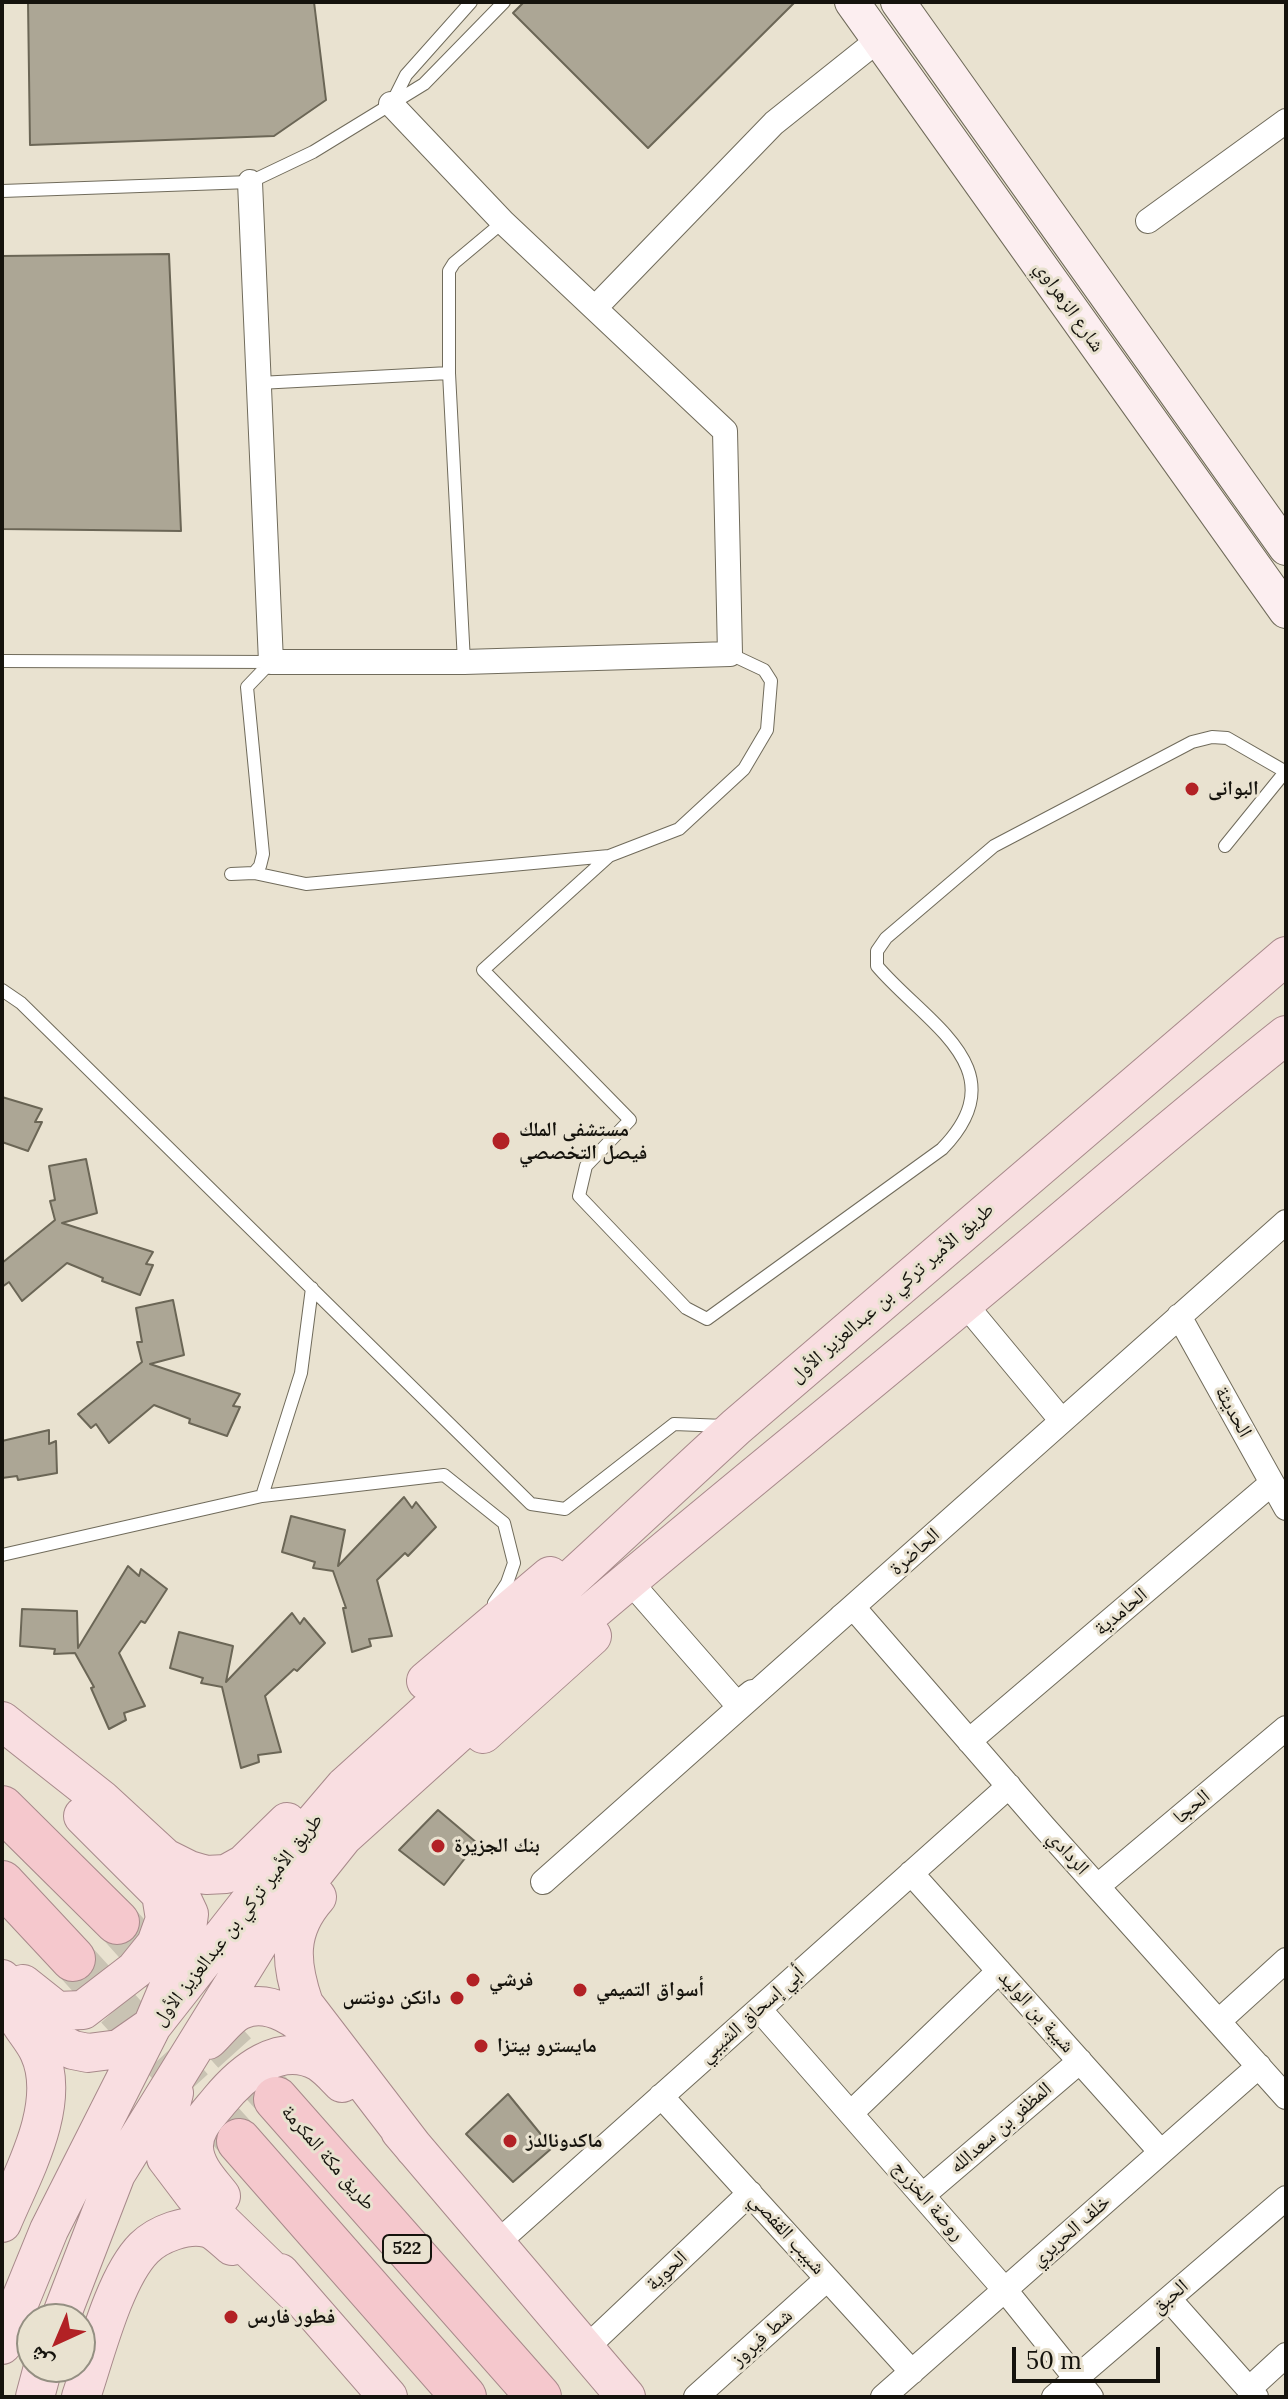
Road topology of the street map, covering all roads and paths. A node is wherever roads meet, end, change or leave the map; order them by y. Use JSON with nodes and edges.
{"nodes":[{"id":1,"x":471,"y":2,"type":"edge"},
{"id":2,"x":504,"y":2,"type":"edge"},
{"id":3,"x":852,"y":2,"type":"edge"},
{"id":4,"x":898,"y":2,"type":"edge"},
{"id":5,"x":878,"y":40,"type":"junction"},
{"id":6,"x":391,"y":104,"type":"junction"},
{"id":7,"x":1286,"y":121,"type":"edge"},
{"id":8,"x":250,"y":182,"type":"junction"},
{"id":9,"x":2,"y":191,"type":"edge"},
{"id":10,"x":1148,"y":221,"type":"dead end"},
{"id":11,"x":503,"y":222,"type":"junction"},
{"id":12,"x":595,"y":308,"type":"junction"},
{"id":13,"x":449,"y":373,"type":"junction"},
{"id":14,"x":259,"y":383,"type":"junction"},
{"id":15,"x":1286,"y":548,"type":"edge"},
{"id":16,"x":1286,"y":611,"type":"edge"},
{"id":17,"x":730,"y":654,"type":"junction"},
{"id":18,"x":2,"y":661,"type":"edge"},
{"id":19,"x":271,"y":662,"type":"junction"},
{"id":20,"x":464,"y":662,"type":"junction"},
{"id":21,"x":1285,"y":772,"type":"edge"},
{"id":22,"x":1225,"y":846,"type":"dead end"},
{"id":23,"x":609,"y":856,"type":"junction"},
{"id":24,"x":254,"y":873,"type":"junction"},
{"id":25,"x":231,"y":874,"type":"dead end"},
{"id":26,"x":1286,"y":956,"type":"edge"},
{"id":27,"x":2,"y":990,"type":"edge"},
{"id":28,"x":1286,"y":1016,"type":"edge"},
{"id":29,"x":1286,"y":1035,"type":"edge"},
{"id":30,"x":1182,"y":1118,"type":"junction"},
{"id":31,"x":1286,"y":1222,"type":"edge"},
{"id":32,"x":312,"y":1288,"type":"junction"},
{"id":33,"x":964,"y":1303,"type":"junction"},
{"id":34,"x":1179,"y":1316,"type":"junction"},
{"id":35,"x":1062,"y":1421,"type":"junction"},
{"id":36,"x":736,"y":1427,"type":"junction"},
{"id":37,"x":794,"y":1442,"type":"junction"},
{"id":38,"x":1272,"y":1483,"type":"junction"},
{"id":39,"x":262,"y":1496,"type":"junction"},
{"id":40,"x":1286,"y":1508,"type":"edge"},
{"id":41,"x":2,"y":1555,"type":"edge"},
{"id":42,"x":640,"y":1593,"type":"junction"},
{"id":43,"x":853,"y":1607,"type":"junction"},
{"id":44,"x":519,"y":1650,"type":"junction"},
{"id":45,"x":417,"y":1685,"type":"dead end"},
{"id":46,"x":2,"y":1721,"type":"edge"},
{"id":47,"x":2,"y":1727,"type":"edge"},
{"id":48,"x":1286,"y":1728,"type":"edge"},
{"id":49,"x":2,"y":1734,"type":"edge"},
{"id":50,"x":969,"y":1741,"type":"junction"},
{"id":51,"x":1009,"y":1786,"type":"junction"},
{"id":52,"x":2,"y":1808,"type":"edge"},
{"id":53,"x":911,"y":1873,"type":"junction"},
{"id":54,"x":543,"y":1882,"type":"dead end"},
{"id":55,"x":2,"y":1883,"type":"edge"},
{"id":56,"x":1098,"y":1886,"type":"junction"},
{"id":57,"x":117,"y":1922,"type":"tunnel mouth"},
{"id":58,"x":73,"y":1959,"type":"tunnel mouth"},
{"id":59,"x":1286,"y":1960,"type":"edge"},
{"id":60,"x":2,"y":1968,"type":"edge"},
{"id":61,"x":999,"y":1971,"type":"junction"},
{"id":62,"x":2,"y":1979,"type":"edge"},
{"id":63,"x":2,"y":1995,"type":"edge"},
{"id":64,"x":759,"y":2009,"type":"junction"},
{"id":65,"x":1219,"y":2021,"type":"junction"},
{"id":66,"x":152,"y":2026,"type":"junction"},
{"id":67,"x":1080,"y":2061,"type":"junction"},
{"id":68,"x":182,"y":2064,"type":"junction"},
{"id":69,"x":1259,"y":2066,"type":"junction"},
{"id":70,"x":661,"y":2096,"type":"junction"},
{"id":71,"x":1286,"y":2097,"type":"edge"},
{"id":72,"x":276,"y":2099,"type":"tunnel mouth"},
{"id":73,"x":851,"y":2113,"type":"junction"},
{"id":74,"x":239,"y":2141,"type":"tunnel mouth"},
{"id":75,"x":415,"y":2149,"type":"junction"},
{"id":76,"x":1161,"y":2152,"type":"junction"},
{"id":77,"x":750,"y":2193,"type":"junction"},
{"id":78,"x":923,"y":2195,"type":"junction"},
{"id":79,"x":1286,"y":2198,"type":"edge"},
{"id":80,"x":2,"y":2223,"type":"edge"},
{"id":81,"x":496,"y":2244,"type":"junction"},
{"id":82,"x":827,"y":2279,"type":"junction"},
{"id":83,"x":1005,"y":2290,"type":"junction"},
{"id":84,"x":295,"y":2293,"type":"junction"},
{"id":85,"x":1169,"y":2299,"type":"junction"},
{"id":86,"x":66,"y":2303,"type":"edge"},
{"id":87,"x":2,"y":2345,"type":"edge"},
{"id":88,"x":585,"y":2349,"type":"junction"},
{"id":89,"x":1286,"y":2355,"type":"edge"},
{"id":90,"x":912,"y":2372,"type":"junction"},
{"id":91,"x":1083,"y":2388,"type":"edge"},
{"id":92,"x":1252,"y":2393,"type":"edge"},
{"id":93,"x":81,"y":2397,"type":"edge"},
{"id":94,"x":388,"y":2397,"type":"edge"},
{"id":95,"x":464,"y":2397,"type":"edge"},
{"id":96,"x":539,"y":2397,"type":"edge"},
{"id":97,"x":626,"y":2397,"type":"edge"},
{"id":98,"x":696,"y":2397,"type":"edge"},
{"id":99,"x":883,"y":2397,"type":"edge"},
{"id":100,"x":1054,"y":2397,"type":"edge"}],
"edges":[{"from":1,"to":6,"type":"lane"},
{"from":2,"to":6,"type":"lane"},
{"from":3,"to":5,"type":"street","name":"شارع الزهراوي"},
{"from":4,"to":15,"type":"street"},
{"from":5,"to":12,"type":"street"},
{"from":5,"to":16,"type":"street","name":"شارع الزهراوي"},
{"from":6,"to":8,"type":"lane"},
{"from":6,"to":11,"type":"street"},
{"from":7,"to":10,"type":"street"},
{"from":8,"to":9,"type":"lane"},
{"from":8,"to":14,"type":"street"},
{"from":11,"to":12,"type":"street"},
{"from":11,"to":13,"type":"lane"},
{"from":12,"to":17,"type":"street"},
{"from":13,"to":14,"type":"lane"},
{"from":13,"to":20,"type":"lane"},
{"from":14,"to":19,"type":"street"},
{"from":17,"to":20,"type":"street"},
{"from":17,"to":23,"type":"lane"},
{"from":18,"to":19,"type":"lane"},
{"from":19,"to":20,"type":"street"},
{"from":19,"to":24,"type":"lane"},
{"from":21,"to":22,"type":"lane"},
{"from":21,"to":23,"type":"lane"},
{"from":23,"to":24,"type":"lane"},
{"from":24,"to":25,"type":"lane"},
{"from":26,"to":36,"type":"main road","name":"طريق الأمير تركي بن عبدالعزيز الأول"},
{"from":27,"to":32,"type":"lane"},
{"from":28,"to":30,"type":"street"},
{"from":29,"to":30,"type":"main road","name":"طريق الأمير تركي بن عبدالعزيز الأول"},
{"from":30,"to":33,"type":"main road","name":"طريق الأمير تركي بن عبدالعزيز الأول"},
{"from":31,"to":34,"type":"street","name":"الحاضرة"},
{"from":32,"to":36,"type":"lane"},
{"from":32,"to":39,"type":"lane"},
{"from":33,"to":35,"type":"street"},
{"from":33,"to":37,"type":"main road","name":"طريق الأمير تركي بن عبدالعزيز الأول"},
{"from":34,"to":35,"type":"street","name":"الحاضرة"},
{"from":34,"to":38,"type":"street","name":"الحديثة"},
{"from":35,"to":43,"type":"street","name":"الحاضرة"},
{"from":36,"to":44,"type":"main road","name":"طريق الأمير تركي بن عبدالعزيز الأول"},
{"from":36,"to":46,"type":"main road"},
{"from":37,"to":42,"type":"main road"},
{"from":37,"to":44,"type":"main road","name":"طريق الأمير تركي بن عبدالعزيز الأول"},
{"from":38,"to":40,"type":"street","name":"الحديثة"},
{"from":38,"to":50,"type":"street","name":"الحامدية"},
{"from":39,"to":41,"type":"lane"},
{"from":39,"to":45,"type":"lane"},
{"from":42,"to":43,"type":"street"},
{"from":42,"to":75,"type":"main road"},
{"from":43,"to":50,"type":"street","name":"الردادي"},
{"from":43,"to":54,"type":"street","name":"الحاضرة"},
{"from":44,"to":66,"type":"main road","name":"طريق الأمير تركي بن عبدالعزيز الأول"},
{"from":44,"to":68,"type":"main road","name":"طريق الأمير تركي بن عبدالعزيز الأول"},
{"from":47,"to":66,"type":"main road"},
{"from":48,"to":56,"type":"street","name":"الحجا"},
{"from":49,"to":60,"type":"main road"},
{"from":50,"to":51,"type":"street","name":"الردادي"},
{"from":51,"to":53,"type":"street","name":"أبي إسحاق الشيبي"},
{"from":51,"to":56,"type":"street","name":"الردادي"},
{"from":52,"to":57,"type":"highway"},
{"from":53,"to":61,"type":"street","name":"شيبة بن الوليد"},
{"from":53,"to":64,"type":"street","name":"أبي إسحاق الشيبي"},
{"from":55,"to":58,"type":"highway"},
{"from":56,"to":65,"type":"street","name":"الردادي"},
{"from":59,"to":65,"type":"street"},
{"from":61,"to":67,"type":"street","name":"شيبة بن الوليد"},
{"from":61,"to":73,"type":"street"},
{"from":62,"to":66,"type":"main road"},
{"from":63,"to":80,"type":"main road"},
{"from":64,"to":70,"type":"street","name":"أبي إسحاق الشيبي"},
{"from":64,"to":73,"type":"street","name":"روضة الخزرج"},
{"from":65,"to":69,"type":"street","name":"الردادي"},
{"from":66,"to":87,"type":"main road","name":"طريق الأمير تركي بن عبدالعزيز الأول"},
{"from":67,"to":76,"type":"street","name":"شيبة بن الوليد"},
{"from":67,"to":78,"type":"street","name":"المظفر بن سعدالله"},
{"from":68,"to":75,"type":"main road"},
{"from":68,"to":84,"type":"main road"},
{"from":68,"to":86,"type":"main road","name":"طريق الأمير تركي بن عبدالعزيز الأول"},
{"from":69,"to":71,"type":"street","name":"الردادي"},
{"from":69,"to":76,"type":"street","name":"خلف الحريري"},
{"from":70,"to":77,"type":"street","name":"شبيب القفصي"},
{"from":70,"to":81,"type":"street","name":"أبي إسحاق الشيبي"},
{"from":72,"to":96,"type":"highway","name":"طريق مكة المكرمة","number":"522"},
{"from":73,"to":78,"type":"street","name":"روضة الخزرج"},
{"from":74,"to":95,"type":"highway","number":"522"},
{"from":75,"to":81,"type":"main road"},
{"from":75,"to":84,"type":"main road"},
{"from":76,"to":83,"type":"street","name":"خلف الحريري"},
{"from":77,"to":82,"type":"street","name":"شبيب القفصي"},
{"from":77,"to":88,"type":"street","name":"الحوية"},
{"from":78,"to":83,"type":"street","name":"روضة الخزرج"},
{"from":79,"to":85,"type":"street","name":"الحبق"},
{"from":81,"to":88,"type":"main road"},
{"from":82,"to":90,"type":"street","name":"شبيب القفصي"},
{"from":82,"to":98,"type":"street","name":"شط فيروز"},
{"from":83,"to":90,"type":"street","name":"خلف الحريري"},
{"from":83,"to":91,"type":"street","name":"روضة الخزرج"},
{"from":84,"to":93,"type":"main road"},
{"from":84,"to":94,"type":"main road"},
{"from":85,"to":91,"type":"street","name":"الحبق"},
{"from":85,"to":92,"type":"street"},
{"from":88,"to":97,"type":"main road"},
{"from":89,"to":92,"type":"street"},
{"from":90,"to":99,"type":"street","name":"خلف الحريري"},
{"from":91,"to":100,"type":"street","name":"الحبق"}]}
